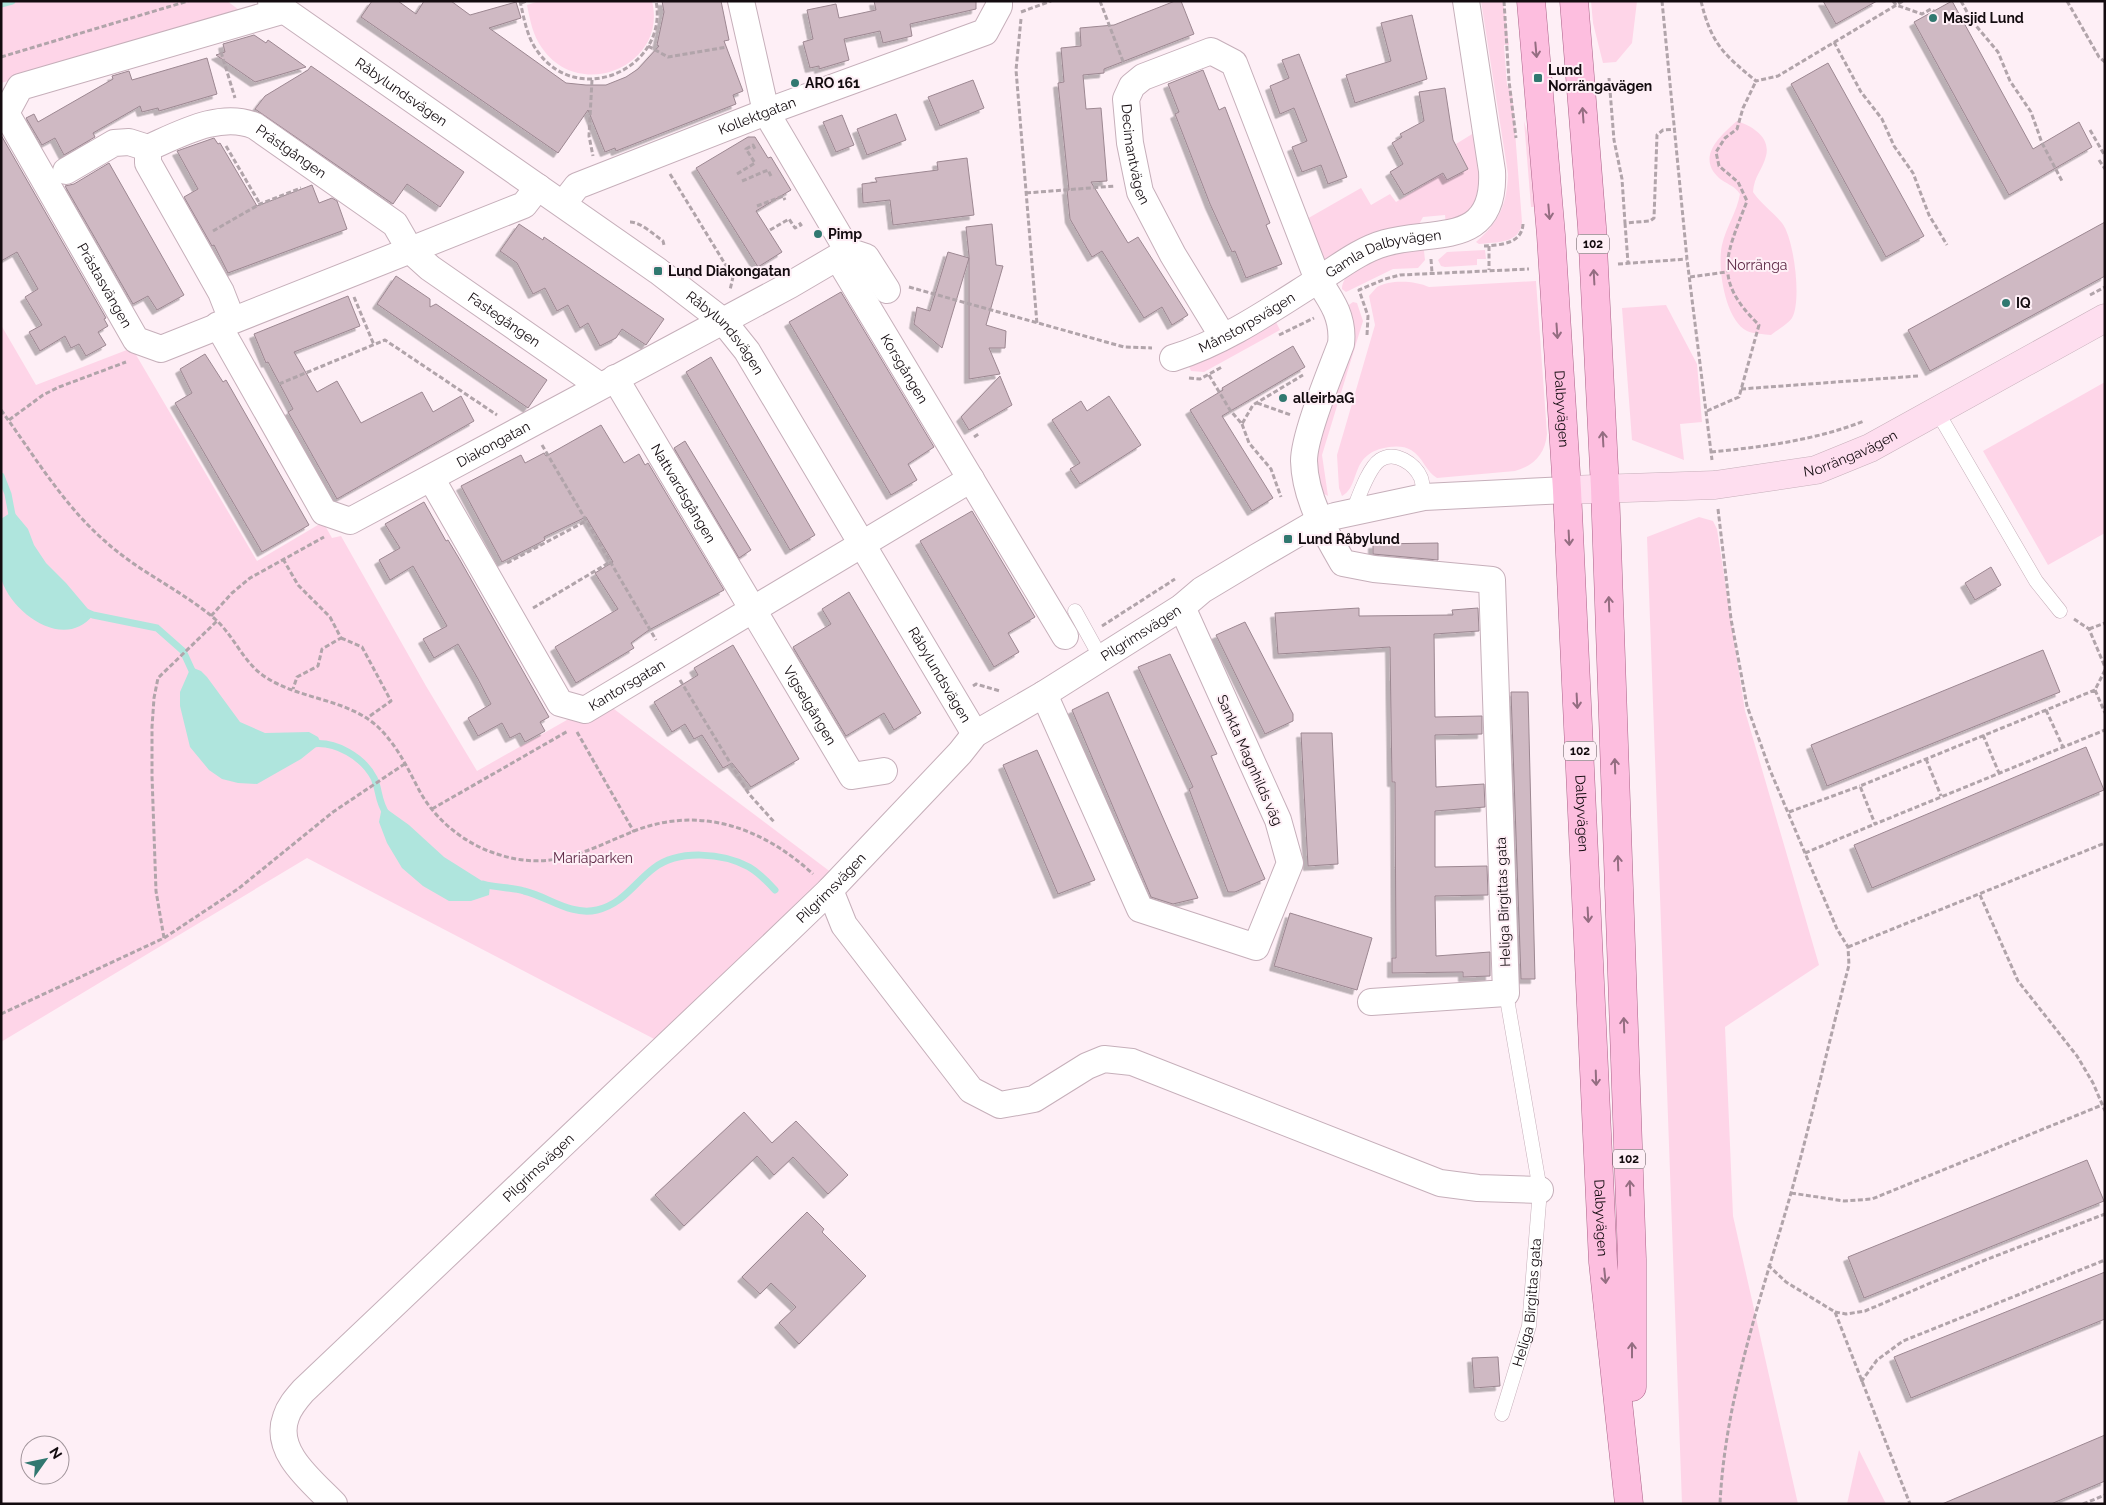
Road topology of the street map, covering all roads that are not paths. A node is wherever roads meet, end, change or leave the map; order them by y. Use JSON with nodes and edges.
{"nodes":[{"id":1,"x":741,"y":1,"type":"edge"},
{"id":2,"x":1466,"y":1,"type":"edge"},
{"id":3,"x":1531,"y":1,"type":"edge"},
{"id":4,"x":1574,"y":1,"type":"edge"},
{"id":5,"x":1010,"y":4,"type":"edge"},
{"id":6,"x":278,"y":6,"type":"edge"},
{"id":7,"x":766,"y":112,"type":"junction"},
{"id":8,"x":148,"y":148,"type":"junction"},
{"id":9,"x":66,"y":172,"type":"dead end"},
{"id":10,"x":538,"y":187,"type":"junction"},
{"id":11,"x":563,"y":204,"type":"junction"},
{"id":12,"x":410,"y":250,"type":"junction"},
{"id":13,"x":843,"y":255,"type":"junction"},
{"id":14,"x":1318,"y":280,"type":"junction"},
{"id":15,"x":894,"y":288,"type":"road end"},
{"id":16,"x":2104,"y":318,"type":"edge"},
{"id":17,"x":723,"y":321,"type":"junction"},
{"id":18,"x":225,"y":322,"type":"junction"},
{"id":19,"x":1223,"y":338,"type":"junction"},
{"id":20,"x":1173,"y":358,"type":"road end"},
{"id":21,"x":608,"y":382,"type":"junction"},
{"id":22,"x":1938,"y":413,"type":"junction"},
{"id":23,"x":431,"y":478,"type":"junction"},
{"id":24,"x":971,"y":478,"type":"junction"},
{"id":25,"x":1605,"y":488,"type":"junction"},
{"id":26,"x":1567,"y":490,"type":"junction"},
{"id":27,"x":1424,"y":497,"type":"junction"},
{"id":28,"x":1353,"y":511,"type":"junction"},
{"id":29,"x":1319,"y":521,"type":"junction"},
{"id":30,"x":862,"y":544,"type":"junction"},
{"id":31,"x":1182,"y":607,"type":"junction"},
{"id":32,"x":752,"y":608,"type":"junction"},
{"id":33,"x":1075,"y":611,"type":"dead end"},
{"id":34,"x":2060,"y":611,"type":"road end"},
{"id":35,"x":1077,"y":636,"type":"junction"},
{"id":36,"x":1100,"y":658,"type":"junction"},
{"id":37,"x":1044,"y":694,"type":"junction"},
{"id":38,"x":974,"y":734,"type":"junction"},
{"id":39,"x":884,"y":771,"type":"dead end"},
{"id":40,"x":830,"y":890,"type":"junction"},
{"id":41,"x":1506,"y":993,"type":"junction"},
{"id":42,"x":1371,"y":1002,"type":"dead end"},
{"id":43,"x":1540,"y":1190,"type":"junction"},
{"id":44,"x":1502,"y":1414,"type":"dead end"},
{"id":45,"x":334,"y":1504,"type":"edge"},
{"id":46,"x":1630,"y":1504,"type":"edge"}],
"edges":[{"from":1,"to":7,"type":"street","name":"Korsgången"},
{"from":2,"to":14,"type":"street","name":"Gamla Dalbyvägen"},
{"from":3,"to":26,"type":"main road","name":"Dalbyvägen","number":"102","one_way":true},
{"from":25,"to":4,"type":"main road","name":"Dalbyvägen","number":"102","one_way":true},
{"from":5,"to":7,"type":"street","name":"Kollektgatan"},
{"from":6,"to":10,"type":"street","name":"Råbylundsvägen"},
{"from":6,"to":18,"type":"street","name":"Prästasvängen"},
{"from":7,"to":11,"type":"street","name":"Kollektgatan"},
{"from":7,"to":13,"type":"street","name":"Korsgången"},
{"from":8,"to":9,"type":"street"},
{"from":8,"to":12,"type":"street","name":"Prästgången"},
{"from":8,"to":18,"type":"street"},
{"from":10,"to":11,"type":"street","name":"Råbylundsvägen"},
{"from":10,"to":12,"type":"street"},
{"from":11,"to":17,"type":"street","name":"Råbylundsvägen"},
{"from":12,"to":18,"type":"street"},
{"from":12,"to":21,"type":"street","name":"Fastegången"},
{"from":13,"to":15,"type":"street"},
{"from":13,"to":17,"type":"street","name":"Diakongatan"},
{"from":13,"to":24,"type":"street","name":"Korsgången"},
{"from":14,"to":19,"type":"street","name":"Månstorpsvägen"},
{"from":14,"to":19,"type":"street","name":"Decimantvägen"},
{"from":14,"to":29,"type":"street","name":"Gamla Dalbyvägen"},
{"from":16,"to":22,"type":"street","name":"Norrängavägen"},
{"from":17,"to":21,"type":"street","name":"Diakongatan"},
{"from":17,"to":30,"type":"street","name":"Råbylundsvägen"},
{"from":18,"to":23,"type":"street","name":"Diakongatan"},
{"from":19,"to":20,"type":"street","name":"Månstorpsvägen"},
{"from":21,"to":23,"type":"street","name":"Diakongatan"},
{"from":21,"to":32,"type":"street","name":"Nattvardsgången"},
{"from":22,"to":25,"type":"street","name":"Norrängavägen"},
{"from":22,"to":34,"type":"lane"},
{"from":23,"to":32,"type":"street","name":"Kantorsgatan"},
{"from":24,"to":30,"type":"street"},
{"from":24,"to":35,"type":"street","name":"Korsgången"},
{"from":25,"to":26,"type":"street","name":"Norrängavägen"},
{"from":46,"to":25,"type":"main road","name":"Dalbyvägen","number":"102","one_way":true},
{"from":26,"to":27,"type":"street","name":"Pilgrimsvägen"},
{"from":26,"to":46,"type":"main road","name":"Dalbyvägen","number":"102","one_way":true},
{"from":27,"to":28,"type":"street","name":"Pilgrimsvägen"},
{"from":27,"to":28,"type":"lane"},
{"from":28,"to":29,"type":"street","name":"Pilgrimsvägen"},
{"from":29,"to":31,"type":"street","name":"Pilgrimsvägen"},
{"from":29,"to":41,"type":"street","name":"Heliga Birgittas gata"},
{"from":30,"to":32,"type":"street","name":"Kantorsgatan"},
{"from":30,"to":38,"type":"street","name":"Råbylundsvägen"},
{"from":31,"to":36,"type":"street","name":"Pilgrimsvägen"},
{"from":31,"to":37,"type":"street","name":"Sankta Magnhilds väg"},
{"from":32,"to":39,"type":"street","name":"Vigselgången"},
{"from":33,"to":35,"type":"lane"},
{"from":35,"to":36,"type":"lane"},
{"from":36,"to":37,"type":"street","name":"Pilgrimsvägen"},
{"from":37,"to":38,"type":"street","name":"Pilgrimsvägen"},
{"from":38,"to":40,"type":"street","name":"Pilgrimsvägen"},
{"from":40,"to":43,"type":"street"},
{"from":40,"to":45,"type":"street","name":"Pilgrimsvägen"},
{"from":41,"to":42,"type":"street"},
{"from":41,"to":43,"type":"lane","name":"Heliga Birgittas gata"},
{"from":43,"to":44,"type":"lane","name":"Heliga Birgittas gata"}]}
